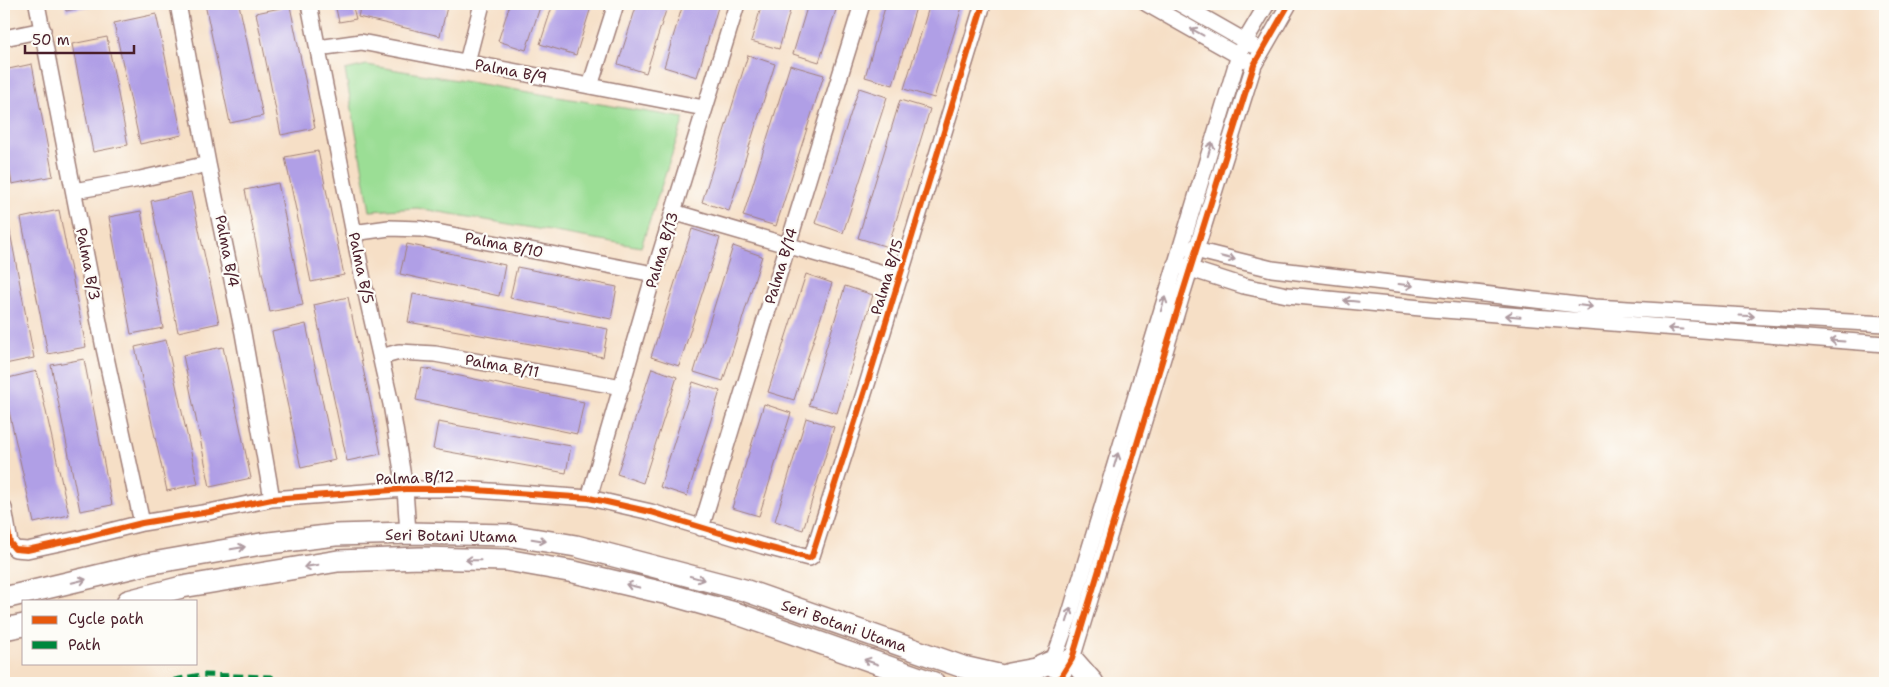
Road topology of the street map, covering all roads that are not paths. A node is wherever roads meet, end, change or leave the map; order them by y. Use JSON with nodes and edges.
{"nodes":[{"id":1,"x":38,"y":4,"type":"edge"},
{"id":2,"x":178,"y":4,"type":"edge"},
{"id":3,"x":309,"y":4,"type":"edge"},
{"id":4,"x":482,"y":4,"type":"edge"},
{"id":5,"x":616,"y":4,"type":"edge"},
{"id":6,"x":737,"y":4,"type":"edge"},
{"id":7,"x":862,"y":4,"type":"edge"},
{"id":8,"x":983,"y":4,"type":"edge"},
{"id":9,"x":1148,"y":4,"type":"edge"},
{"id":10,"x":1180,"y":4,"type":"edge"},
{"id":11,"x":1267,"y":4,"type":"edge"},
{"id":12,"x":1289,"y":4,"type":"edge"},
{"id":13,"x":1256,"y":23,"type":"junction"},
{"id":14,"x":1221,"y":27,"type":"junction"},
{"id":15,"x":43,"y":30,"type":"junction"},
{"id":16,"x":4,"y":38,"type":"edge"},
{"id":17,"x":1246,"y":41,"type":"junction"},
{"id":18,"x":1216,"y":42,"type":"junction"},
{"id":19,"x":318,"y":48,"type":"junction"},
{"id":20,"x":1239,"y":55,"type":"junction"},
{"id":21,"x":1258,"y":58,"type":"junction"},
{"id":22,"x":467,"y":62,"type":"junction"},
{"id":23,"x":1230,"y":85,"type":"junction"},
{"id":24,"x":590,"y":86,"type":"junction"},
{"id":25,"x":704,"y":108,"type":"junction"},
{"id":26,"x":208,"y":164,"type":"junction"},
{"id":27,"x":74,"y":191,"type":"junction"},
{"id":28,"x":673,"y":212,"type":"junction"},
{"id":29,"x":353,"y":233,"type":"junction"},
{"id":30,"x":788,"y":246,"type":"junction"},
{"id":31,"x":1181,"y":246,"type":"junction"},
{"id":32,"x":1196,"y":251,"type":"junction"},
{"id":33,"x":1175,"y":264,"type":"junction"},
{"id":34,"x":1190,"y":269,"type":"junction"},
{"id":35,"x":654,"y":274,"type":"junction"},
{"id":36,"x":900,"y":278,"type":"junction"},
{"id":37,"x":1885,"y":324,"type":"edge"},
{"id":38,"x":1885,"y":344,"type":"edge"},
{"id":39,"x":381,"y":357,"type":"junction"},
{"id":40,"x":622,"y":387,"type":"junction"},
{"id":41,"x":405,"y":489,"type":"junction"},
{"id":42,"x":589,"y":498,"type":"junction"},
{"id":43,"x":272,"y":499,"type":"junction"},
{"id":44,"x":4,"y":508,"type":"edge"},
{"id":45,"x":142,"y":523,"type":"junction"},
{"id":46,"x":701,"y":528,"type":"junction"},
{"id":47,"x":408,"y":534,"type":"junction"},
{"id":48,"x":812,"y":556,"type":"joint"},
{"id":49,"x":4,"y":583,"type":"edge"},
{"id":50,"x":32,"y":592,"type":"junction"},
{"id":51,"x":4,"y":598,"type":"edge"},
{"id":52,"x":132,"y":600,"type":"edge"},
{"id":53,"x":22,"y":615,"type":"edge"},
{"id":54,"x":4,"y":617,"type":"edge"},
{"id":55,"x":22,"y":625,"type":"edge"},
{"id":56,"x":4,"y":629,"type":"edge"},
{"id":57,"x":1063,"y":660,"type":"junction"},
{"id":58,"x":999,"y":675,"type":"junction"},
{"id":59,"x":934,"y":683,"type":"edge"},
{"id":60,"x":1034,"y":683,"type":"edge"},
{"id":61,"x":1055,"y":683,"type":"edge"},
{"id":62,"x":1093,"y":683,"type":"edge"}],
"edges":[{"from":1,"to":15,"type":"street","name":"Palma B/3"},
{"from":2,"to":26,"type":"street","name":"Palma B/4"},
{"from":3,"to":19,"type":"street","name":"Palma B/5"},
{"from":4,"to":22,"type":"street"},
{"from":5,"to":24,"type":"street"},
{"from":6,"to":25,"type":"street","name":"Palma B/13"},
{"from":7,"to":30,"type":"street","name":"Palma B/14"},
{"from":8,"to":36,"type":"street","name":"Palma B/15"},
{"from":18,"to":9,"type":"street","one_way":true},
{"from":10,"to":14,"type":"street"},
{"from":11,"to":13,"type":"street"},
{"from":12,"to":21,"type":"street"},
{"from":13,"to":14,"type":"street"},
{"from":13,"to":17,"type":"street"},
{"from":14,"to":17,"type":"street"},
{"from":15,"to":16,"type":"street"},
{"from":15,"to":27,"type":"street","name":"Palma B/3"},
{"from":17,"to":20,"type":"street"},
{"from":17,"to":21,"type":"street"},
{"from":18,"to":20,"type":"street"},
{"from":18,"to":23,"type":"street"},
{"from":19,"to":22,"type":"street","name":"Palma B/9"},
{"from":19,"to":29,"type":"street","name":"Palma B/5"},
{"from":20,"to":21,"type":"street"},
{"from":20,"to":23,"type":"street"},
{"from":21,"to":32,"type":"street"},
{"from":22,"to":24,"type":"street","name":"Palma B/9"},
{"from":31,"to":23,"type":"street","one_way":true},
{"from":24,"to":25,"type":"street","name":"Palma B/9"},
{"from":25,"to":28,"type":"street","name":"Palma B/13"},
{"from":26,"to":27,"type":"street"},
{"from":26,"to":43,"type":"street","name":"Palma B/4"},
{"from":27,"to":45,"type":"street","name":"Palma B/3"},
{"from":28,"to":30,"type":"street"},
{"from":28,"to":35,"type":"street","name":"Palma B/13"},
{"from":29,"to":35,"type":"street","name":"Palma B/10"},
{"from":29,"to":39,"type":"street","name":"Palma B/5"},
{"from":30,"to":36,"type":"street"},
{"from":30,"to":46,"type":"street","name":"Palma B/14"},
{"from":31,"to":32,"type":"street"},
{"from":31,"to":33,"type":"street"},
{"from":32,"to":34,"type":"street"},
{"from":32,"to":37,"type":"street","one_way":true},
{"from":33,"to":34,"type":"street"},
{"from":57,"to":33,"type":"street","one_way":true},
{"from":38,"to":34,"type":"street","one_way":true},
{"from":34,"to":57,"type":"street"},
{"from":35,"to":40,"type":"street","name":"Palma B/13"},
{"from":36,"to":48,"type":"street","name":"Palma B/15"},
{"from":39,"to":40,"type":"street","name":"Palma B/11"},
{"from":39,"to":41,"type":"street","name":"Palma B/5"},
{"from":40,"to":42,"type":"street","name":"Palma B/13"},
{"from":41,"to":42,"type":"street","name":"Palma B/12"},
{"from":41,"to":43,"type":"street","name":"Palma B/12"},
{"from":41,"to":47,"type":"street","name":"Palma B/5"},
{"from":42,"to":46,"type":"street","name":"Palma B/12"},
{"from":43,"to":45,"type":"street","name":"Palma B/12"},
{"from":44,"to":45,"type":"street","name":"Palma B/12"},
{"from":46,"to":48,"type":"street","name":"Palma B/12"},
{"from":50,"to":47,"type":"main road","name":"Seri Botani Utama","one_way":true},
{"from":47,"to":58,"type":"main road","name":"Seri Botani Utama","one_way":true},
{"from":49,"to":50,"type":"main road"},
{"from":50,"to":51,"type":"main road","name":"Seri Botani Utama"},
{"from":59,"to":52,"type":"main road","name":"Seri Botani Utama","one_way":true},
{"from":53,"to":54,"type":"main road"},
{"from":55,"to":56,"type":"main road"},
{"from":57,"to":58,"type":"main road"},
{"from":57,"to":61,"type":"street"},
{"from":57,"to":62,"type":"main road"},
{"from":58,"to":60,"type":"main road","name":"Seri Botani Utama"}]}
